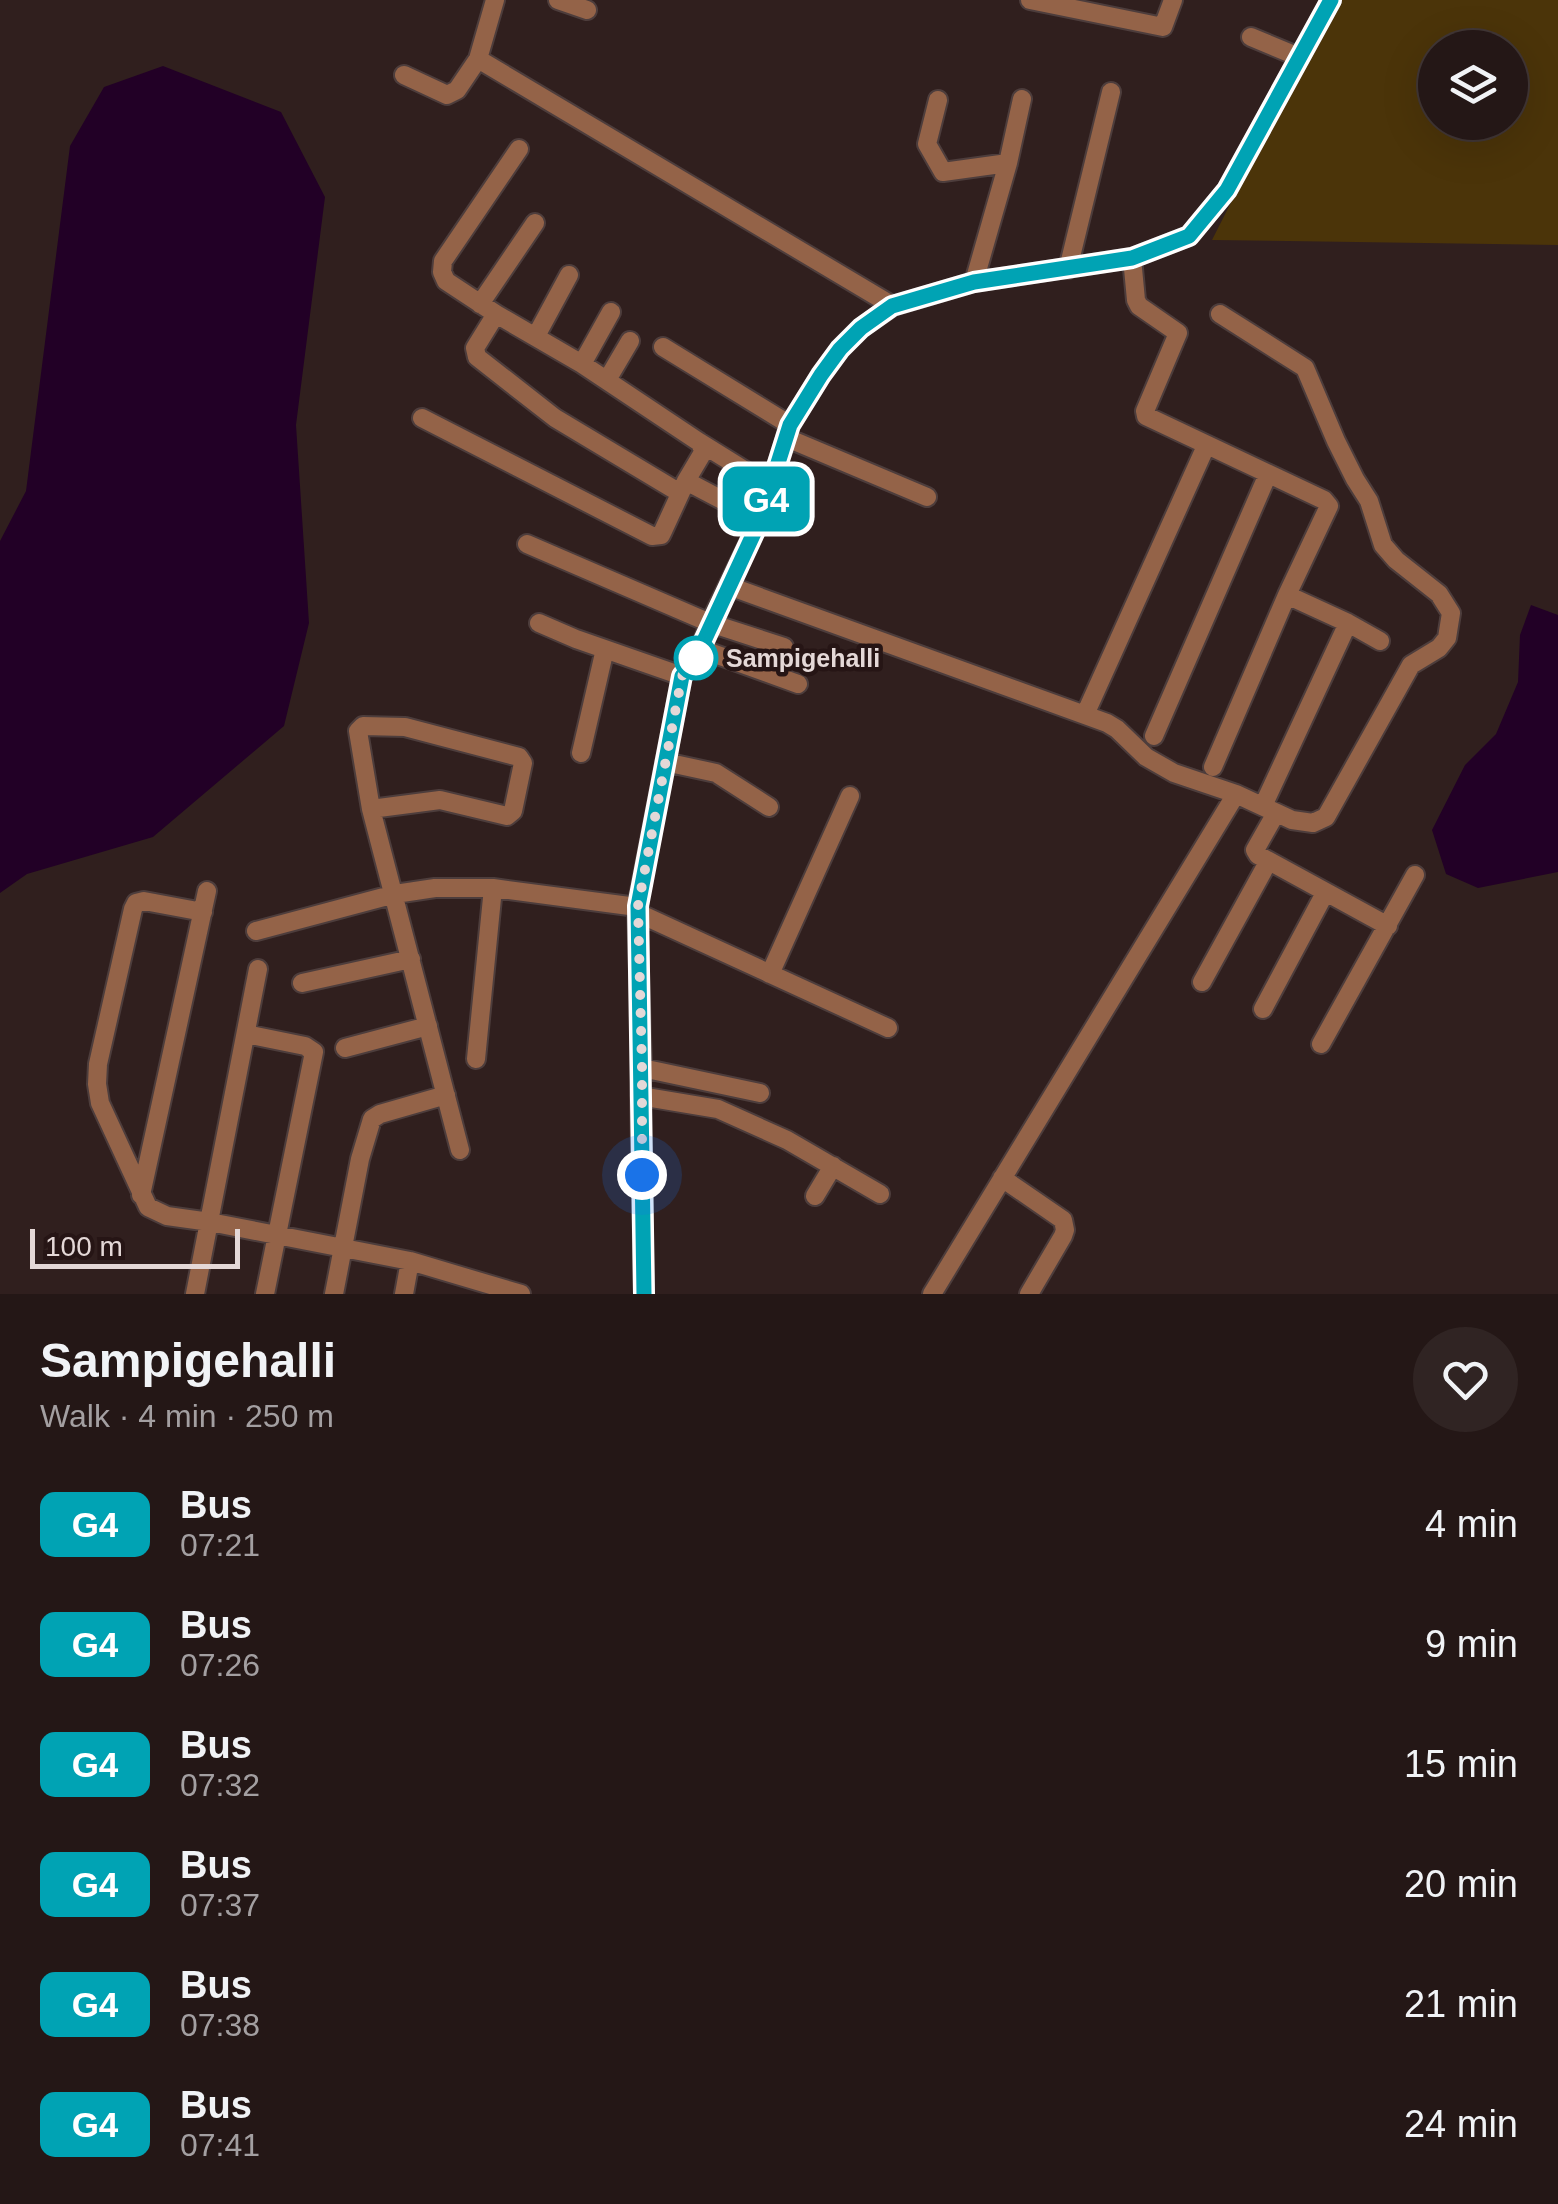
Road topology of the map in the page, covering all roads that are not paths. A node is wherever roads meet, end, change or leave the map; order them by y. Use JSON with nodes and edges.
{"nodes":[{"id":1,"x":496,"y":0,"type":"edge"},
{"id":2,"x":558,"y":0,"type":"edge"},
{"id":3,"x":1030,"y":0,"type":"edge"},
{"id":4,"x":1173,"y":0,"type":"edge"},
{"id":5,"x":1331,"y":0,"type":"edge"},
{"id":6,"x":587,"y":10,"type":"dead end"},
{"id":7,"x":1251,"y":37,"type":"dead end"},
{"id":8,"x":1299,"y":57,"type":"junction"},
{"id":9,"x":478,"y":58,"type":"junction"},
{"id":10,"x":404,"y":75,"type":"dead end"},
{"id":11,"x":1111,"y":92,"type":"dead end"},
{"id":12,"x":1022,"y":99,"type":"dead end"},
{"id":13,"x":938,"y":100,"type":"dead end"},
{"id":14,"x":519,"y":149,"type":"dead end"},
{"id":15,"x":1008,"y":164,"type":"junction"},
{"id":16,"x":535,"y":223,"type":"dead end"},
{"id":17,"x":1132,"y":258,"type":"junction"},
{"id":18,"x":1068,"y":268,"type":"junction"},
{"id":19,"x":569,"y":275,"type":"dead end"},
{"id":20,"x":974,"y":282,"type":"junction"},
{"id":21,"x":892,"y":306,"type":"junction"},
{"id":22,"x":488,"y":309,"type":"junction"},
{"id":23,"x":612,"y":312,"type":"dead end"},
{"id":24,"x":1220,"y":314,"type":"dead end"},
{"id":25,"x":536,"y":336,"type":"junction"},
{"id":26,"x":630,"y":341,"type":"dead end"},
{"id":27,"x":663,"y":347,"type":"dead end"},
{"id":28,"x":582,"y":364,"type":"junction"},
{"id":29,"x":607,"y":380,"type":"junction"},
{"id":30,"x":422,"y":418,"type":"dead end"},
{"id":31,"x":789,"y":432,"type":"junction"},
{"id":32,"x":699,"y":442,"type":"junction"},
{"id":33,"x":1206,"y":446,"type":"junction"},
{"id":34,"x":1268,"y":474,"type":"junction"},
{"id":35,"x":770,"y":486,"type":"junction"},
{"id":36,"x":683,"y":487,"type":"junction"},
{"id":37,"x":927,"y":497,"type":"dead end"},
{"id":38,"x":760,"y":520,"type":"junction"},
{"id":39,"x":527,"y":544,"type":"dead end"},
{"id":40,"x":729,"y":586,"type":"junction"},
{"id":41,"x":1287,"y":595,"type":"junction"},
{"id":42,"x":538,"y":622,"type":"dead end"},
{"id":43,"x":1348,"y":623,"type":"junction"},
{"id":44,"x":710,"y":624,"type":"junction"},
{"id":45,"x":1380,"y":641,"type":"dead end"},
{"id":46,"x":784,"y":646,"type":"dead end"},
{"id":47,"x":605,"y":649,"type":"junction"},
{"id":48,"x":700,"y":649,"type":"junction"},
{"id":49,"x":682,"y":676,"type":"junction"},
{"id":50,"x":798,"y":684,"type":"dead end"},
{"id":51,"x":1088,"y":708,"type":"dead end"},
{"id":52,"x":1154,"y":736,"type":"dead end"},
{"id":53,"x":582,"y":753,"type":"dead end"},
{"id":54,"x":664,"y":762,"type":"junction"},
{"id":55,"x":1213,"y":767,"type":"dead end"},
{"id":56,"x":1236,"y":794,"type":"junction"},
{"id":57,"x":850,"y":796,"type":"dead end"},
{"id":58,"x":769,"y":807,"type":"dead end"},
{"id":59,"x":371,"y":810,"type":"junction"},
{"id":60,"x":1270,"y":810,"type":"junction"},
{"id":61,"x":1268,"y":862,"type":"junction"},
{"id":62,"x":1416,"y":875,"type":"dead end"},
{"id":63,"x":493,"y":888,"type":"junction"},
{"id":64,"x":207,"y":891,"type":"dead end"},
{"id":65,"x":1325,"y":893,"type":"junction"},
{"id":66,"x":394,"y":894,"type":"junction"},
{"id":67,"x":638,"y":910,"type":"junction"},
{"id":68,"x":203,"y":912,"type":"junction"},
{"id":69,"x":1388,"y":926,"type":"junction"},
{"id":70,"x":256,"y":931,"type":"dead end"},
{"id":71,"x":411,"y":959,"type":"junction"},
{"id":72,"x":258,"y":970,"type":"dead end"},
{"id":73,"x":770,"y":974,"type":"junction"},
{"id":74,"x":1202,"y":982,"type":"dead end"},
{"id":75,"x":302,"y":983,"type":"dead end"},
{"id":76,"x":1263,"y":1009,"type":"dead end"},
{"id":77,"x":428,"y":1026,"type":"junction"},
{"id":78,"x":888,"y":1028,"type":"dead end"},
{"id":79,"x":246,"y":1034,"type":"junction"},
{"id":80,"x":1322,"y":1044,"type":"dead end"},
{"id":81,"x":345,"y":1048,"type":"dead end"},
{"id":82,"x":476,"y":1059,"type":"dead end"},
{"id":83,"x":642,"y":1068,"type":"junction"},
{"id":84,"x":760,"y":1093,"type":"dead end"},
{"id":85,"x":446,"y":1095,"type":"junction"},
{"id":86,"x":640,"y":1096,"type":"junction"},
{"id":87,"x":460,"y":1150,"type":"dead end"},
{"id":88,"x":833,"y":1166,"type":"junction"},
{"id":89,"x":1002,"y":1178,"type":"junction"},
{"id":90,"x":880,"y":1194,"type":"dead end"},
{"id":91,"x":141,"y":1196,"type":"junction"},
{"id":92,"x":815,"y":1196,"type":"dead end"},
{"id":93,"x":210,"y":1222,"type":"junction"},
{"id":94,"x":276,"y":1236,"type":"junction"},
{"id":95,"x":343,"y":1249,"type":"junction"},
{"id":96,"x":410,"y":1261,"type":"junction"},
{"id":97,"x":195,"y":1294,"type":"edge"},
{"id":98,"x":265,"y":1294,"type":"edge"},
{"id":99,"x":334,"y":1294,"type":"edge"},
{"id":100,"x":404,"y":1294,"type":"edge"},
{"id":101,"x":521,"y":1294,"type":"edge"},
{"id":102,"x":644,"y":1294,"type":"edge"},
{"id":103,"x":932,"y":1294,"type":"edge"},
{"id":104,"x":1028,"y":1294,"type":"edge"}],
"edges":[{"from":1,"to":9,"type":"street"},
{"from":2,"to":6,"type":"street"},
{"from":3,"to":4,"type":"street"},
{"from":5,"to":8,"type":"street"},
{"from":7,"to":8,"type":"street"},
{"from":8,"to":17,"type":"street"},
{"from":9,"to":10,"type":"street"},
{"from":9,"to":21,"type":"street"},
{"from":11,"to":18,"type":"street"},
{"from":12,"to":15,"type":"street"},
{"from":13,"to":15,"type":"street"},
{"from":14,"to":22,"type":"street"},
{"from":15,"to":20,"type":"street"},
{"from":16,"to":22,"type":"street"},
{"from":17,"to":18,"type":"street"},
{"from":17,"to":33,"type":"street"},
{"from":18,"to":20,"type":"street"},
{"from":19,"to":25,"type":"street"},
{"from":20,"to":21,"type":"street"},
{"from":21,"to":31,"type":"street"},
{"from":22,"to":25,"type":"street"},
{"from":22,"to":36,"type":"street"},
{"from":23,"to":28,"type":"street"},
{"from":24,"to":60,"type":"street"},
{"from":25,"to":28,"type":"street"},
{"from":26,"to":29,"type":"street"},
{"from":27,"to":31,"type":"street"},
{"from":28,"to":29,"type":"street"},
{"from":29,"to":32,"type":"street"},
{"from":30,"to":36,"type":"street"},
{"from":31,"to":35,"type":"street"},
{"from":31,"to":37,"type":"street"},
{"from":32,"to":35,"type":"street"},
{"from":32,"to":36,"type":"street"},
{"from":33,"to":34,"type":"street"},
{"from":33,"to":51,"type":"street"},
{"from":34,"to":41,"type":"street"},
{"from":34,"to":52,"type":"street"},
{"from":35,"to":38,"type":"street"},
{"from":36,"to":38,"type":"street"},
{"from":38,"to":40,"type":"street"},
{"from":39,"to":44,"type":"street"},
{"from":40,"to":44,"type":"street"},
{"from":40,"to":56,"type":"street"},
{"from":41,"to":43,"type":"street"},
{"from":41,"to":55,"type":"street"},
{"from":42,"to":47,"type":"street"},
{"from":43,"to":45,"type":"street"},
{"from":43,"to":60,"type":"street"},
{"from":44,"to":46,"type":"street"},
{"from":44,"to":48,"type":"street"},
{"from":47,"to":49,"type":"street"},
{"from":47,"to":53,"type":"street"},
{"from":48,"to":49,"type":"street"},
{"from":48,"to":50,"type":"street"},
{"from":49,"to":54,"type":"street"},
{"from":54,"to":58,"type":"street"},
{"from":54,"to":67,"type":"street"},
{"from":56,"to":60,"type":"street"},
{"from":56,"to":89,"type":"street"},
{"from":57,"to":73,"type":"street"},
{"from":59,"to":59,"type":"street"},
{"from":59,"to":66,"type":"street"},
{"from":60,"to":61,"type":"street"},
{"from":61,"to":65,"type":"street"},
{"from":61,"to":74,"type":"street"},
{"from":62,"to":69,"type":"street"},
{"from":63,"to":66,"type":"street"},
{"from":63,"to":67,"type":"street"},
{"from":63,"to":82,"type":"street"},
{"from":64,"to":68,"type":"street"},
{"from":65,"to":69,"type":"street"},
{"from":65,"to":76,"type":"street"},
{"from":66,"to":70,"type":"street"},
{"from":66,"to":71,"type":"street"},
{"from":67,"to":73,"type":"street"},
{"from":67,"to":83,"type":"street"},
{"from":68,"to":91,"type":"street"},
{"from":68,"to":91,"type":"street"},
{"from":69,"to":80,"type":"street"},
{"from":71,"to":75,"type":"street"},
{"from":71,"to":77,"type":"street"},
{"from":72,"to":79,"type":"street"},
{"from":73,"to":78,"type":"street"},
{"from":77,"to":81,"type":"street"},
{"from":77,"to":85,"type":"street"},
{"from":79,"to":93,"type":"street"},
{"from":79,"to":94,"type":"street"},
{"from":83,"to":84,"type":"street"},
{"from":83,"to":86,"type":"street"},
{"from":85,"to":87,"type":"street"},
{"from":85,"to":95,"type":"street"},
{"from":86,"to":88,"type":"street"},
{"from":86,"to":102,"type":"street"},
{"from":88,"to":90,"type":"street"},
{"from":88,"to":92,"type":"street"},
{"from":89,"to":103,"type":"street"},
{"from":89,"to":104,"type":"street"},
{"from":91,"to":93,"type":"street"},
{"from":93,"to":94,"type":"street"},
{"from":93,"to":97,"type":"street"},
{"from":94,"to":95,"type":"street"},
{"from":94,"to":98,"type":"street"},
{"from":95,"to":96,"type":"street"},
{"from":95,"to":99,"type":"street"},
{"from":96,"to":100,"type":"street"},
{"from":96,"to":101,"type":"street"}]}
